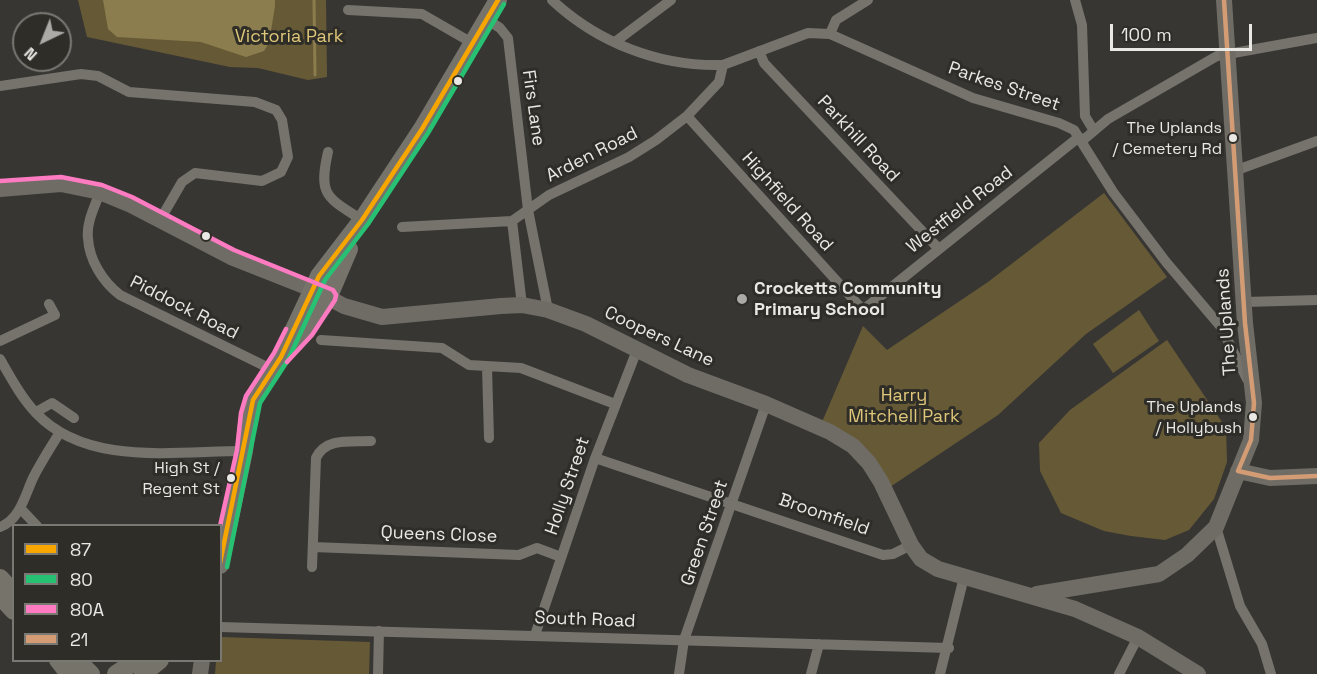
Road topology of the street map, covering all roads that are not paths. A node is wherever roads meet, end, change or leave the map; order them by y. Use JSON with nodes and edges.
{"nodes":[{"id":1,"x":498,"y":0,"type":"edge"},
{"id":2,"x":552,"y":0,"type":"edge"},
{"id":3,"x":671,"y":0,"type":"edge"},
{"id":4,"x":868,"y":0,"type":"edge"},
{"id":5,"x":1075,"y":0,"type":"edge"},
{"id":6,"x":1224,"y":0,"type":"edge"},
{"id":7,"x":348,"y":10,"type":"dead end"},
{"id":8,"x":488,"y":20,"type":"junction"},
{"id":9,"x":830,"y":34,"type":"junction"},
{"id":10,"x":1317,"y":38,"type":"edge"},
{"id":11,"x":615,"y":42,"type":"junction"},
{"id":12,"x":474,"y":44,"type":"junction"},
{"id":13,"x":759,"y":51,"type":"junction"},
{"id":14,"x":1228,"y":53,"type":"junction"},
{"id":15,"x":723,"y":65,"type":"junction"},
{"id":16,"x":0,"y":86,"type":"edge"},
{"id":17,"x":687,"y":116,"type":"junction"},
{"id":18,"x":1091,"y":127,"type":"junction"},
{"id":19,"x":1069,"y":128,"type":"junction"},
{"id":20,"x":1081,"y":139,"type":"junction"},
{"id":21,"x":1317,"y":141,"type":"edge"},
{"id":22,"x":328,"y":152,"type":"dead end"},
{"id":23,"x":1237,"y":170,"type":"junction"},
{"id":24,"x":0,"y":189,"type":"edge"},
{"id":25,"x":100,"y":192,"type":"junction"},
{"id":26,"x":528,"y":210,"type":"junction"},
{"id":27,"x":160,"y":220,"type":"junction"},
{"id":28,"x":362,"y":220,"type":"junction"},
{"id":29,"x":512,"y":220,"type":"junction"},
{"id":30,"x":402,"y":227,"type":"dead end"},
{"id":31,"x":938,"y":248,"type":"junction"},
{"id":32,"x":321,"y":293,"type":"junction"},
{"id":33,"x":1317,"y":300,"type":"edge"},
{"id":34,"x":1245,"y":302,"type":"junction"},
{"id":35,"x":49,"y":304,"type":"dead end"},
{"id":36,"x":522,"y":305,"type":"junction"},
{"id":37,"x":548,"y":310,"type":"junction"},
{"id":38,"x":863,"y":310,"type":"joint"},
{"id":39,"x":1245,"y":323,"type":"junction"},
{"id":40,"x":1221,"y":327,"type":"junction"},
{"id":41,"x":327,"y":337,"type":"dead end"},
{"id":42,"x":0,"y":341,"type":"edge"},
{"id":43,"x":637,"y":350,"type":"junction"},
{"id":44,"x":0,"y":359,"type":"edge"},
{"id":45,"x":277,"y":364,"type":"junction"},
{"id":46,"x":487,"y":366,"type":"junction"},
{"id":47,"x":1252,"y":390,"type":"junction"},
{"id":48,"x":615,"y":404,"type":"junction"},
{"id":49,"x":766,"y":404,"type":"junction"},
{"id":50,"x":71,"y":411,"type":"dead end"},
{"id":51,"x":36,"y":412,"type":"junction"},
{"id":52,"x":60,"y":432,"type":"junction"},
{"id":53,"x":489,"y":438,"type":"dead end"},
{"id":54,"x":371,"y":441,"type":"dead end"},
{"id":55,"x":244,"y":451,"type":"junction"},
{"id":56,"x":595,"y":458,"type":"junction"},
{"id":57,"x":1238,"y":471,"type":"junction"},
{"id":58,"x":1317,"y":476,"type":"edge"},
{"id":59,"x":733,"y":505,"type":"junction"},
{"id":60,"x":20,"y":508,"type":"junction"},
{"id":61,"x":36,"y":524,"type":"edge"},
{"id":62,"x":0,"y":527,"type":"edge"},
{"id":63,"x":1216,"y":527,"type":"junction"},
{"id":64,"x":911,"y":544,"type":"junction"},
{"id":65,"x":313,"y":547,"type":"junction"},
{"id":66,"x":222,"y":556,"type":"edge"},
{"id":67,"x":561,"y":557,"type":"junction"},
{"id":68,"x":312,"y":567,"type":"dead end"},
{"id":69,"x":964,"y":577,"type":"junction"},
{"id":70,"x":0,"y":578,"type":"edge"},
{"id":71,"x":1091,"y":587,"type":"junction"},
{"id":72,"x":12,"y":591,"type":"edge"},
{"id":73,"x":1034,"y":594,"type":"junction"},
{"id":74,"x":0,"y":596,"type":"edge"},
{"id":75,"x":12,"y":609,"type":"edge"},
{"id":76,"x":1075,"y":609,"type":"junction"},
{"id":77,"x":222,"y":627,"type":"edge"},
{"id":78,"x":379,"y":631,"type":"junction"},
{"id":79,"x":535,"y":634,"type":"junction"},
{"id":80,"x":1137,"y":637,"type":"junction"},
{"id":81,"x":684,"y":640,"type":"junction"},
{"id":82,"x":819,"y":644,"type":"junction"},
{"id":83,"x":949,"y":648,"type":"junction"},
{"id":84,"x":60,"y":662,"type":"edge"},
{"id":85,"x":79,"y":662,"type":"edge"},
{"id":86,"x":134,"y":662,"type":"edge"},
{"id":87,"x":158,"y":662,"type":"edge"},
{"id":88,"x":69,"y":674,"type":"edge"},
{"id":89,"x":91,"y":674,"type":"edge"},
{"id":90,"x":116,"y":674,"type":"edge"},
{"id":91,"x":143,"y":674,"type":"edge"},
{"id":92,"x":378,"y":674,"type":"edge"},
{"id":93,"x":679,"y":674,"type":"edge"},
{"id":94,"x":811,"y":674,"type":"edge"},
{"id":95,"x":940,"y":674,"type":"edge"},
{"id":96,"x":1119,"y":674,"type":"edge"},
{"id":97,"x":1198,"y":674,"type":"edge"},
{"id":98,"x":1271,"y":674,"type":"edge"}],
"edges":[{"from":1,"to":8,"type":"main road"},
{"from":2,"to":11,"type":"street"},
{"from":3,"to":11,"type":"street"},
{"from":4,"to":9,"type":"street"},
{"from":5,"to":18,"type":"street"},
{"from":6,"to":14,"type":"street","name":"The Uplands"},
{"from":7,"to":12,"type":"street"},
{"from":8,"to":12,"type":"main road"},
{"from":8,"to":26,"type":"street","name":"Firs Lane"},
{"from":9,"to":13,"type":"street"},
{"from":9,"to":19,"type":"street","name":"Parkes Street"},
{"from":10,"to":14,"type":"street"},
{"from":11,"to":15,"type":"street"},
{"from":12,"to":28,"type":"main road"},
{"from":13,"to":15,"type":"street"},
{"from":13,"to":31,"type":"street","name":"Parkhill Road"},
{"from":14,"to":18,"type":"street"},
{"from":14,"to":23,"type":"street","name":"The Uplands"},
{"from":15,"to":17,"type":"street","name":"Arden Road"},
{"from":16,"to":27,"type":"street"},
{"from":17,"to":26,"type":"street","name":"Arden Road"},
{"from":17,"to":38,"type":"street","name":"Highfield Road"},
{"from":18,"to":19,"type":"street"},
{"from":18,"to":20,"type":"street","name":"Westfield Road"},
{"from":19,"to":20,"type":"street","name":"Parkes Street"},
{"from":20,"to":31,"type":"street","name":"Westfield Road"},
{"from":20,"to":40,"type":"street","name":"Parkes Street"},
{"from":21,"to":23,"type":"street"},
{"from":22,"to":28,"type":"street"},
{"from":23,"to":34,"type":"street","name":"The Uplands"},
{"from":24,"to":25,"type":"street","name":"Coopers Lane"},
{"from":25,"to":27,"type":"street","name":"Coopers Lane"},
{"from":25,"to":45,"type":"street","name":"Piddock Road"},
{"from":26,"to":29,"type":"street","name":"Arden Road"},
{"from":26,"to":37,"type":"street","name":"Firs Lane"},
{"from":27,"to":32,"type":"street","name":"Coopers Lane"},
{"from":28,"to":32,"type":"main road"},
{"from":29,"to":30,"type":"street"},
{"from":29,"to":36,"type":"street"},
{"from":31,"to":38,"type":"street","name":"Westfield Road"},
{"from":32,"to":36,"type":"street","name":"Coopers Lane"},
{"from":32,"to":45,"type":"main road"},
{"from":33,"to":34,"type":"street"},
{"from":34,"to":39,"type":"street","name":"The Uplands"},
{"from":35,"to":42,"type":"street"},
{"from":36,"to":37,"type":"street","name":"Coopers Lane"},
{"from":37,"to":43,"type":"street","name":"Coopers Lane"},
{"from":39,"to":40,"type":"street"},
{"from":39,"to":47,"type":"street","name":"The Uplands"},
{"from":40,"to":47,"type":"street","name":"Parkes Street"},
{"from":41,"to":46,"type":"street"},
{"from":43,"to":48,"type":"street","name":"Holly Street"},
{"from":43,"to":49,"type":"street","name":"Coopers Lane"},
{"from":44,"to":51,"type":"street"},
{"from":45,"to":55,"type":"main road"},
{"from":46,"to":48,"type":"street"},
{"from":46,"to":53,"type":"street"},
{"from":47,"to":57,"type":"street","name":"The Uplands"},
{"from":48,"to":56,"type":"street","name":"Holly Street"},
{"from":49,"to":59,"type":"street","name":"Green Street"},
{"from":49,"to":64,"type":"street","name":"Coopers Lane"},
{"from":50,"to":51,"type":"street"},
{"from":51,"to":52,"type":"street"},
{"from":52,"to":55,"type":"street"},
{"from":52,"to":60,"type":"street"},
{"from":54,"to":65,"type":"street"},
{"from":55,"to":66,"type":"main road"},
{"from":56,"to":59,"type":"street","name":"Broomfield"},
{"from":56,"to":67,"type":"street","name":"Holly Street"},
{"from":57,"to":58,"type":"street"},
{"from":57,"to":63,"type":"street","name":"The Uplands"},
{"from":59,"to":64,"type":"street","name":"Broomfield"},
{"from":59,"to":81,"type":"street","name":"Green Street"},
{"from":60,"to":61,"type":"street"},
{"from":60,"to":62,"type":"street"},
{"from":63,"to":71,"type":"street","name":"The Uplands"},
{"from":63,"to":98,"type":"street"},
{"from":64,"to":69,"type":"street"},
{"from":65,"to":67,"type":"street","name":"Queens Close"},
{"from":65,"to":68,"type":"street"},
{"from":67,"to":79,"type":"street","name":"Holly Street"},
{"from":69,"to":73,"type":"street"},
{"from":69,"to":83,"type":"street"},
{"from":70,"to":72,"type":"main road"},
{"from":71,"to":73,"type":"street","name":"The Uplands"},
{"from":71,"to":76,"type":"street"},
{"from":73,"to":76,"type":"street"},
{"from":74,"to":75,"type":"main road"},
{"from":76,"to":80,"type":"street"},
{"from":77,"to":78,"type":"street","name":"South Road"},
{"from":78,"to":79,"type":"street","name":"South Road"},
{"from":78,"to":92,"type":"street"},
{"from":79,"to":81,"type":"street","name":"South Road"},
{"from":80,"to":96,"type":"street"},
{"from":80,"to":97,"type":"street"},
{"from":81,"to":82,"type":"street","name":"South Road"},
{"from":81,"to":93,"type":"street","name":"Green Street"},
{"from":82,"to":83,"type":"street","name":"South Road"},
{"from":82,"to":94,"type":"street"},
{"from":83,"to":95,"type":"street"},
{"from":84,"to":88,"type":"main road"},
{"from":85,"to":89,"type":"main road"},
{"from":86,"to":90,"type":"main road"},
{"from":87,"to":91,"type":"main road"}]}
